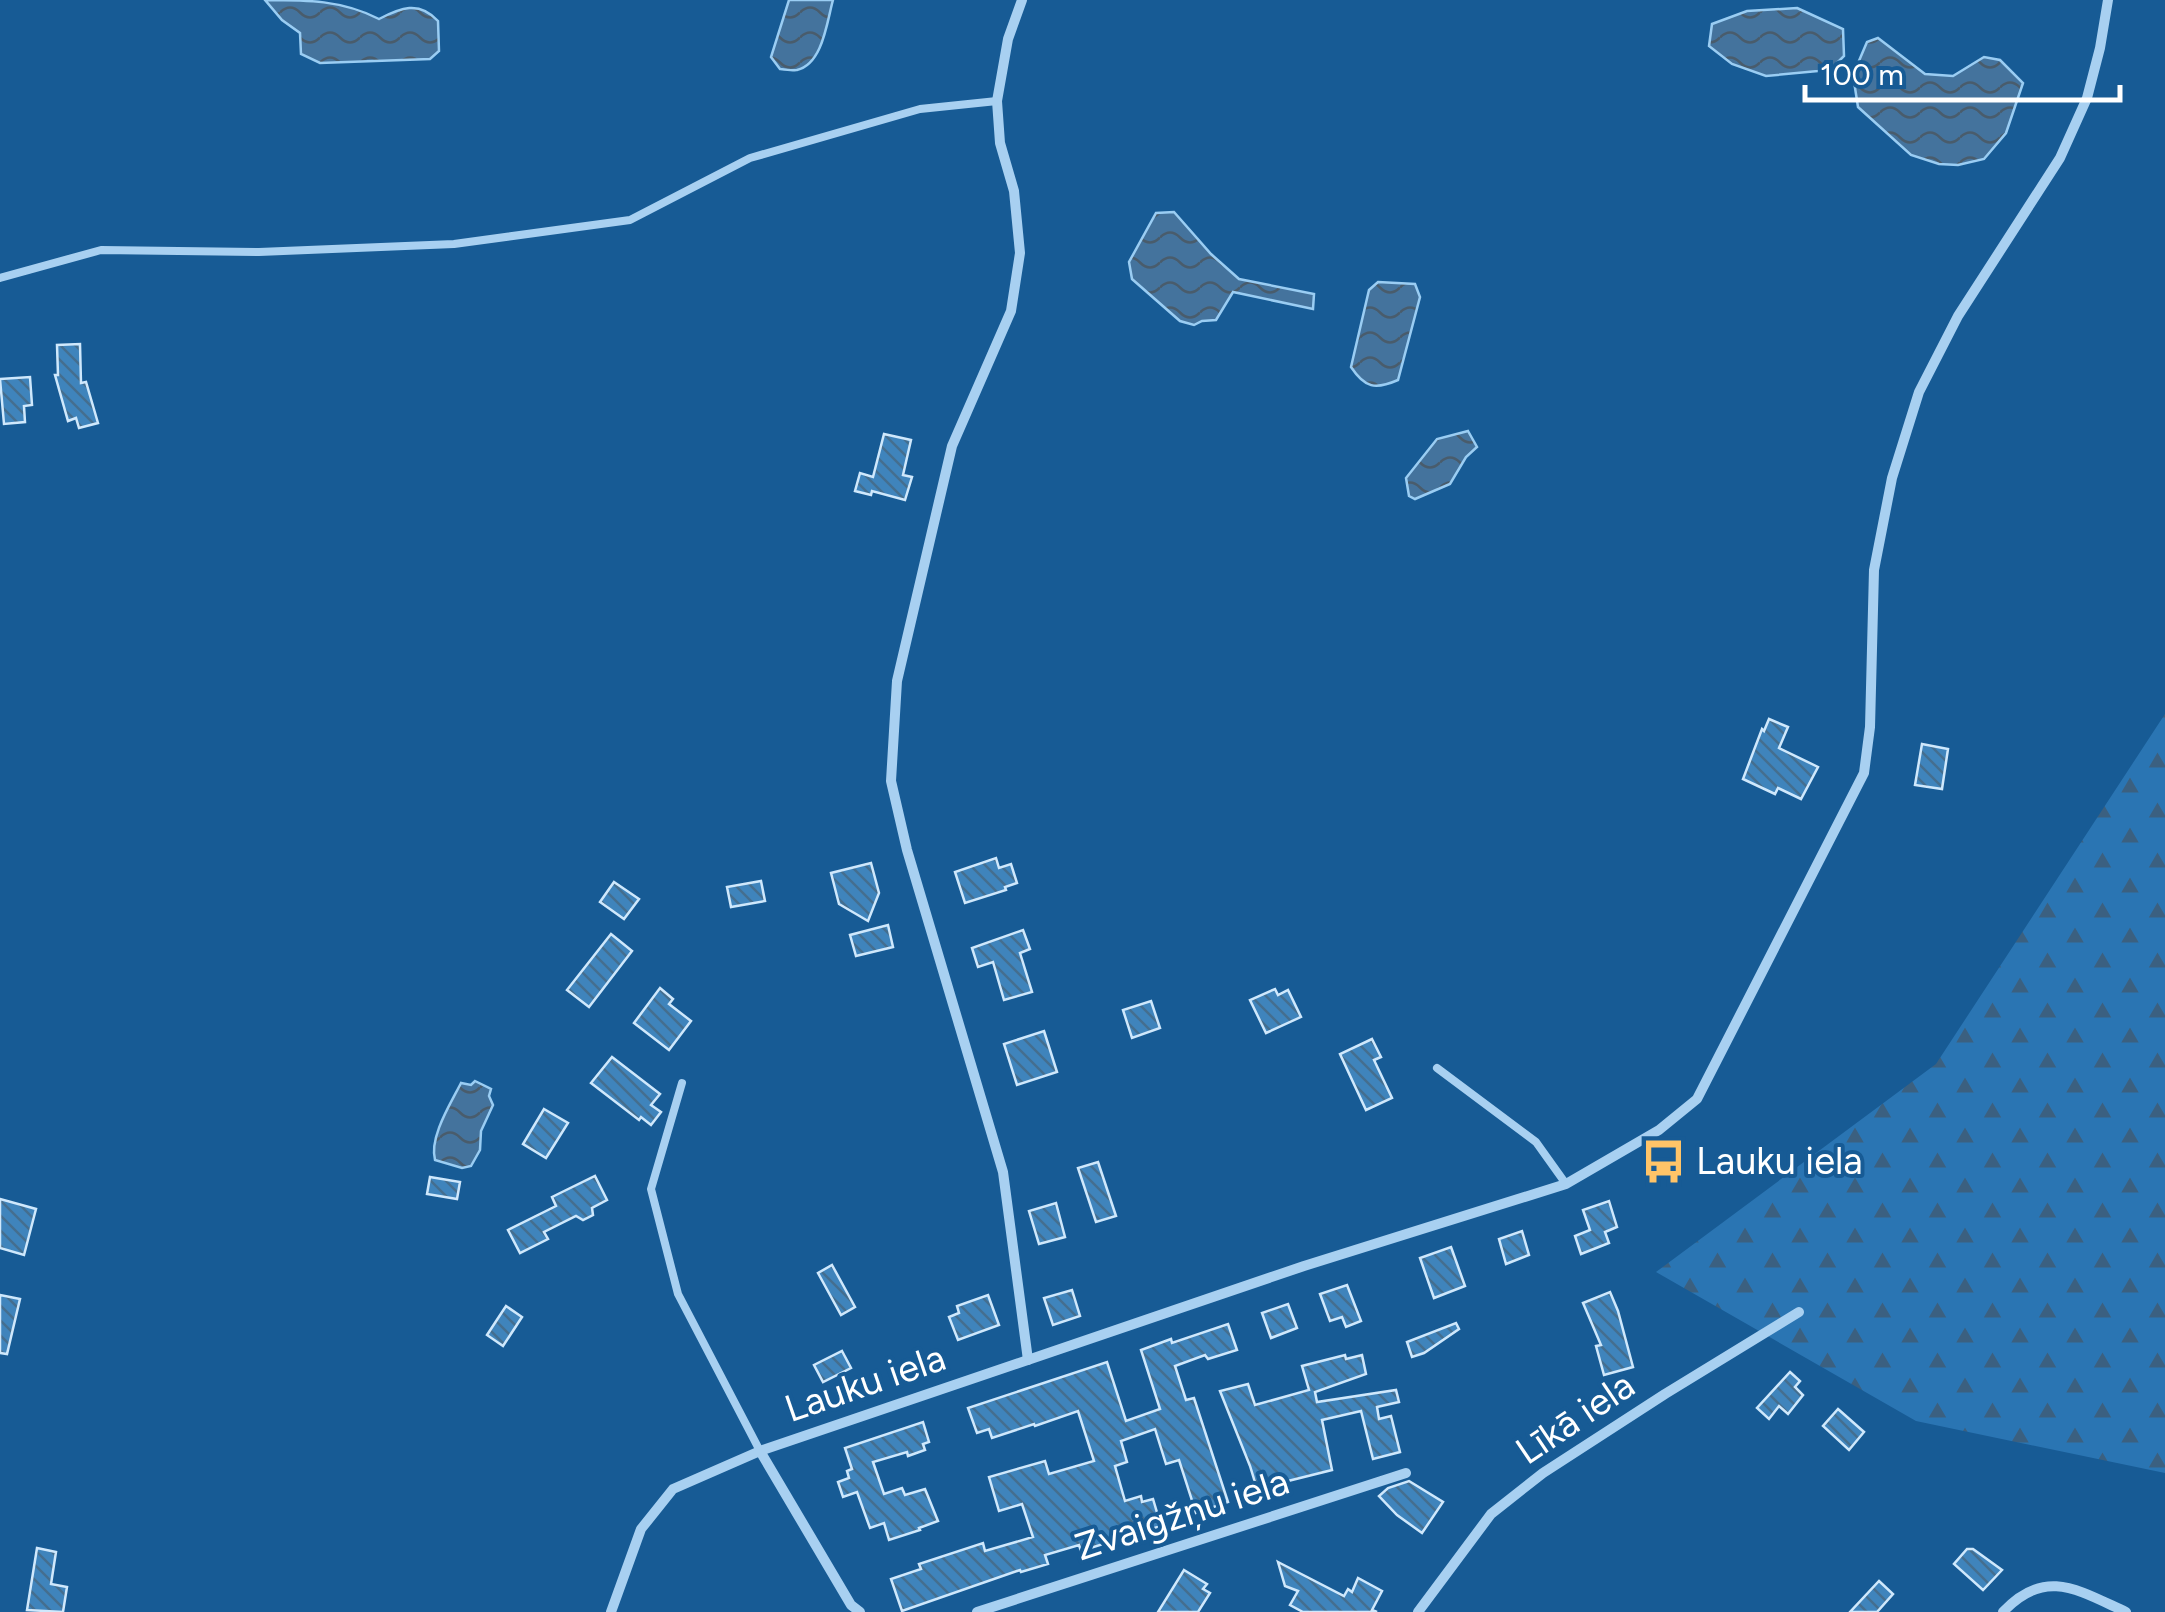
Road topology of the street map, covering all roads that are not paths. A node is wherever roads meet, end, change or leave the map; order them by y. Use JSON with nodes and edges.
{"nodes":[{"id":1,"x":1022,"y":0,"type":"edge"},
{"id":2,"x":2108,"y":0,"type":"edge"},
{"id":3,"x":997,"y":101,"type":"junction"},
{"id":4,"x":0,"y":278,"type":"edge"},
{"id":5,"x":1437,"y":1068,"type":"dead end"},
{"id":6,"x":682,"y":1083,"type":"dead end"},
{"id":7,"x":1566,"y":1184,"type":"junction"},
{"id":8,"x":1799,"y":1312,"type":"dead end"},
{"id":9,"x":1028,"y":1360,"type":"junction"},
{"id":10,"x":760,"y":1451,"type":"junction"},
{"id":11,"x":1406,"y":1473,"type":"dead end"},
{"id":12,"x":611,"y":1612,"type":"edge"},
{"id":13,"x":860,"y":1612,"type":"edge"},
{"id":14,"x":976,"y":1612,"type":"edge"},
{"id":15,"x":1418,"y":1612,"type":"edge"},
{"id":16,"x":2003,"y":1612,"type":"edge"},
{"id":17,"x":2126,"y":1612,"type":"edge"}],
"edges":[{"from":1,"to":3,"type":"street"},
{"from":2,"to":7,"type":"street","name":"Lauku iela"},
{"from":3,"to":4,"type":"lane"},
{"from":3,"to":9,"type":"street"},
{"from":5,"to":7,"type":"lane"},
{"from":6,"to":10,"type":"lane"},
{"from":7,"to":9,"type":"street","name":"Lauku iela"},
{"from":8,"to":15,"type":"street","name":"Līkā iela"},
{"from":9,"to":10,"type":"street","name":"Lauku iela"},
{"from":10,"to":12,"type":"street","name":"Lauku iela"},
{"from":10,"to":13,"type":"street"},
{"from":11,"to":14,"type":"street","name":"Zvaigžņu iela"},
{"from":16,"to":17,"type":"street"}]}
